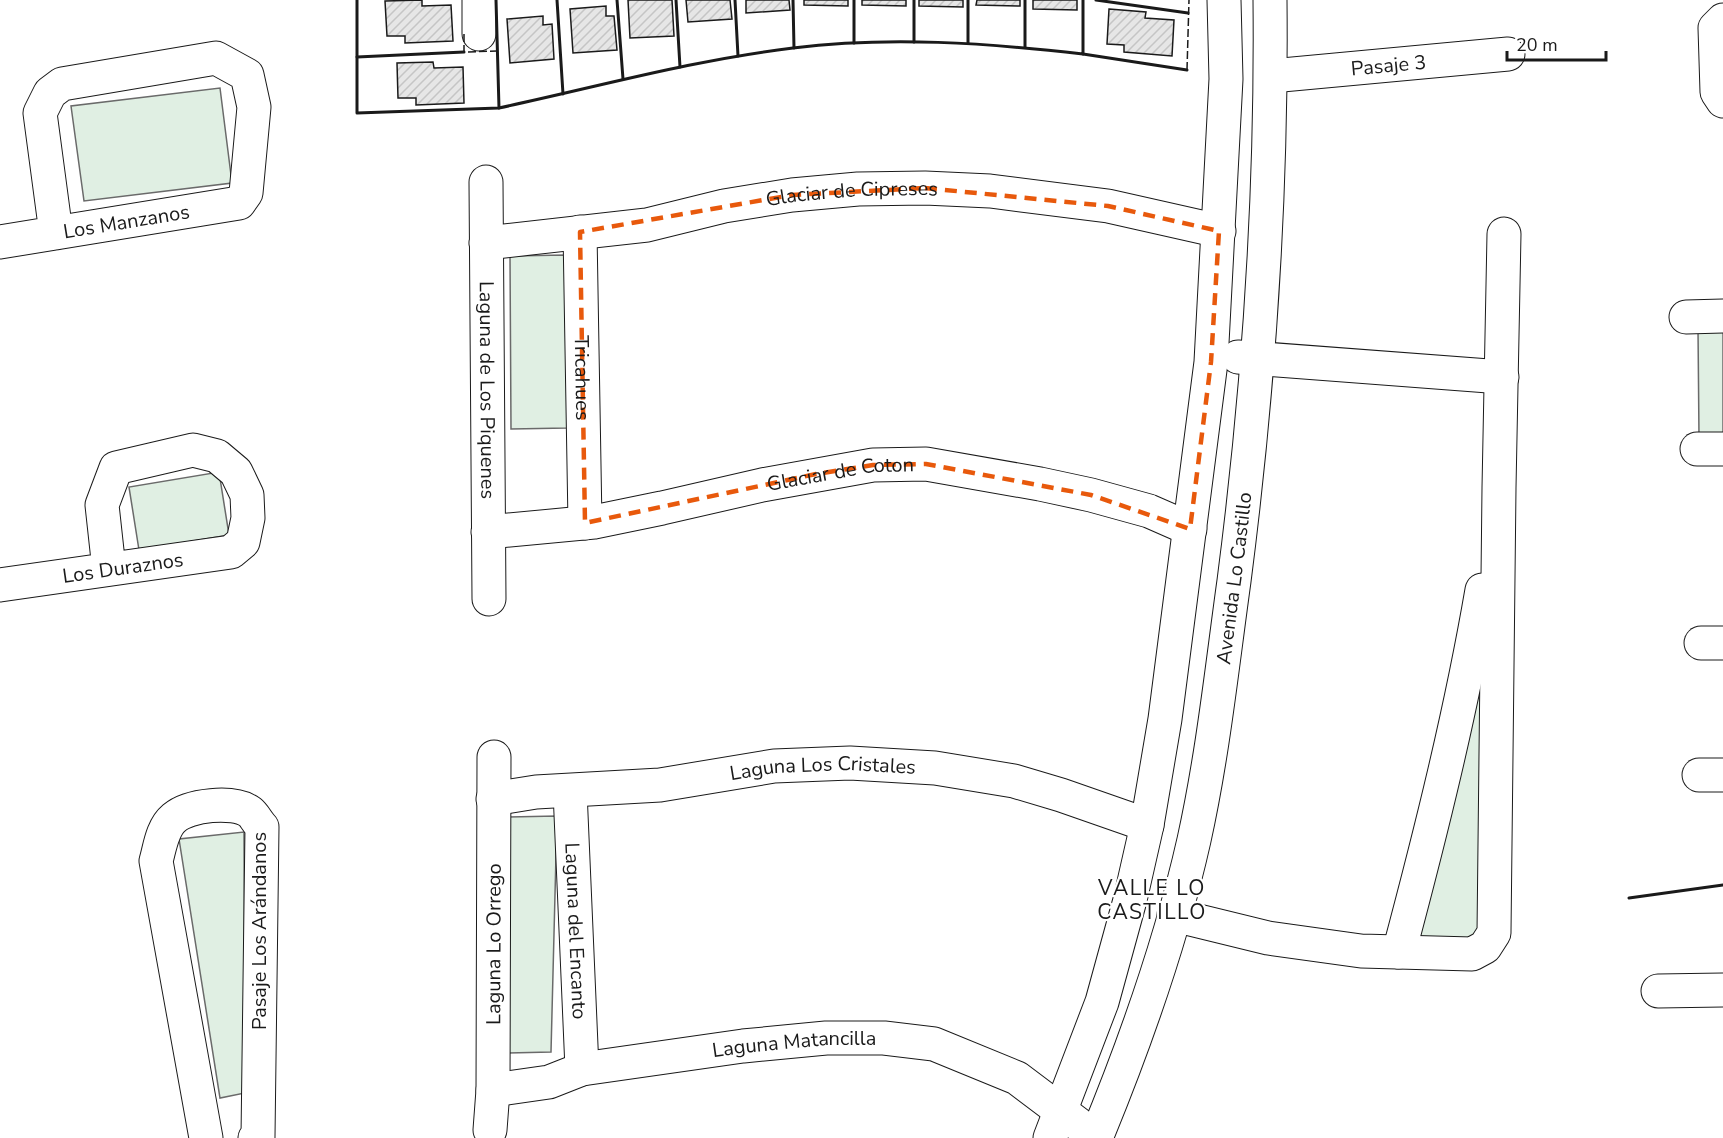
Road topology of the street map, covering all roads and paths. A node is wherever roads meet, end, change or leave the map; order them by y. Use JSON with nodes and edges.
{"nodes":[{"id":1,"x":479,"y":0,"type":"edge"},
{"id":2,"x":1224,"y":0,"type":"edge"},
{"id":3,"x":1270,"y":0,"type":"edge"},
{"id":4,"x":1723,"y":20,"type":"edge"},
{"id":5,"x":479,"y":34,"type":"dead end"},
{"id":6,"x":1508,"y":54,"type":"dead end"},
{"id":7,"x":1271,"y":76,"type":"junction"},
{"id":8,"x":1723,"y":101,"type":"edge"},
{"id":9,"x":486,"y":182,"type":"dead end"},
{"id":10,"x":1219,"y":231,"type":"junction"},
{"id":11,"x":580,"y":232,"type":"junction"},
{"id":12,"x":56,"y":233,"type":"junction"},
{"id":13,"x":1504,"y":234,"type":"dead end"},
{"id":14,"x":0,"y":242,"type":"edge"},
{"id":15,"x":486,"y":243,"type":"junction"},
{"id":16,"x":1723,"y":316,"type":"edge"},
{"id":17,"x":1686,"y":317,"type":"dead end"},
{"id":18,"x":1211,"y":355,"type":"junction"},
{"id":19,"x":1258,"y":359,"type":"junction"},
{"id":20,"x":1502,"y":377,"type":"junction"},
{"id":21,"x":1499,"y":488,"type":"junction"},
{"id":22,"x":585,"y":523,"type":"junction"},
{"id":23,"x":1190,"y":529,"type":"junction"},
{"id":24,"x":488,"y":532,"type":"junction"},
{"id":25,"x":109,"y":569,"type":"junction"},
{"id":26,"x":0,"y":585,"type":"edge"},
{"id":27,"x":489,"y":598,"type":"dead end"},
{"id":28,"x":494,"y":757,"type":"dead end"},
{"id":29,"x":570,"y":791,"type":"junction"},
{"id":30,"x":493,"y":799,"type":"junction"},
{"id":31,"x":1146,"y":825,"type":"junction"},
{"id":32,"x":1174,"y":915,"type":"junction"},
{"id":33,"x":1399,"y":952,"type":"junction"},
{"id":34,"x":1723,"y":990,"type":"edge"},
{"id":35,"x":1658,"y":991,"type":"dead end"},
{"id":36,"x":582,"y":1069,"type":"junction"},
{"id":37,"x":492,"y":1090,"type":"junction"},
{"id":38,"x":490,"y":1130,"type":"dead end"},
{"id":39,"x":1080,"y":1131,"type":"edge"},
{"id":40,"x":206,"y":1138,"type":"edge"},
{"id":41,"x":256,"y":1138,"type":"edge"}],
"edges":[{"from":1,"to":5,"type":"street"},
{"from":2,"to":10,"type":"street"},
{"from":3,"to":7,"type":"street","name":"Avenida Lo Castillo"},
{"from":4,"to":8,"type":"street"},
{"from":6,"to":7,"type":"street","name":"Pasaje 3"},
{"from":7,"to":19,"type":"street","name":"Avenida Lo Castillo"},
{"from":9,"to":15,"type":"street","name":"Laguna de Los Piquenes"},
{"from":10,"to":11,"type":"street","name":"Glaciar de Cipreses"},
{"from":10,"to":18,"type":"street"},
{"from":11,"to":15,"type":"street","name":"Glaciar de Cipreses"},
{"from":11,"to":22,"type":"street","name":"Tricahues"},
{"from":12,"to":12,"type":"street","name":"Los Manzanos"},
{"from":12,"to":14,"type":"street","name":"Los Manzanos"},
{"from":13,"to":20,"type":"street"},
{"from":15,"to":24,"type":"street","name":"Laguna de Los Piquenes"},
{"from":16,"to":17,"type":"street"},
{"from":18,"to":19,"type":"street"},
{"from":18,"to":23,"type":"street"},
{"from":19,"to":20,"type":"street"},
{"from":19,"to":32,"type":"street","name":"Avenida Lo Castillo"},
{"from":20,"to":21,"type":"street"},
{"from":21,"to":33,"type":"street"},
{"from":21,"to":33,"type":"street"},
{"from":22,"to":23,"type":"street","name":"Glaciar de Coton"},
{"from":22,"to":24,"type":"street","name":"Glaciar de Coton"},
{"from":23,"to":31,"type":"street"},
{"from":24,"to":27,"type":"street","name":"Laguna de Los Piquenes"},
{"from":25,"to":25,"type":"street","name":"Los Duraznos"},
{"from":25,"to":26,"type":"street","name":"Los Duraznos"},
{"from":28,"to":30,"type":"street","name":"Laguna Lo Orrego"},
{"from":29,"to":30,"type":"street","name":"Laguna Los Cristales"},
{"from":29,"to":31,"type":"street","name":"Laguna Los Cristales"},
{"from":29,"to":36,"type":"street","name":"Laguna del Encanto"},
{"from":30,"to":37,"type":"street","name":"Laguna Lo Orrego"},
{"from":31,"to":39,"type":"street"},
{"from":32,"to":33,"type":"street"},
{"from":32,"to":39,"type":"street","name":"Avenida Lo Castillo"},
{"from":34,"to":35,"type":"street"},
{"from":36,"to":37,"type":"street","name":"Laguna Matancilla"},
{"from":36,"to":39,"type":"street","name":"Laguna Matancilla"},
{"from":37,"to":38,"type":"street","name":"Laguna Lo Orrego"},
{"from":40,"to":41,"type":"street","name":"Pasaje Los Arándanos"}]}
